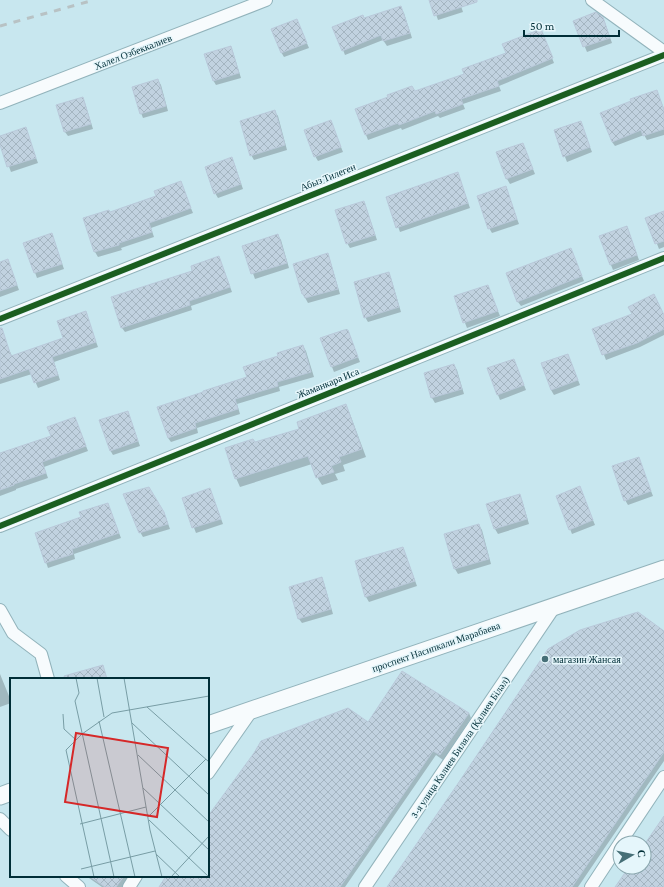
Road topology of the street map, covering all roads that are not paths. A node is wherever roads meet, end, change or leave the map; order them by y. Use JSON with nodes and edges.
{"nodes":[{"id":1,"x":266,"y":0,"type":"edge"},
{"id":2,"x":592,"y":0,"type":"edge"},
{"id":3,"x":606,"y":4,"type":"edge"},
{"id":4,"x":664,"y":53,"type":"edge"},
{"id":5,"x":0,"y":103,"type":"edge"},
{"id":6,"x":664,"y":258,"type":"edge"},
{"id":7,"x":0,"y":319,"type":"edge"},
{"id":8,"x":0,"y":526,"type":"edge"},
{"id":9,"x":664,"y":569,"type":"edge"},
{"id":10,"x":555,"y":606,"type":"junction"},
{"id":11,"x":0,"y":610,"type":"edge"},
{"id":12,"x":48,"y":678,"type":"edge"},
{"id":13,"x":252,"y":710,"type":"junction"},
{"id":14,"x":209,"y":725,"type":"edge"},
{"id":15,"x":209,"y":772,"type":"edge"},
{"id":16,"x":664,"y":777,"type":"edge"},
{"id":17,"x":10,"y":792,"type":"edge"},
{"id":18,"x":0,"y":796,"type":"edge"},
{"id":19,"x":0,"y":819,"type":"edge"},
{"id":20,"x":10,"y":829,"type":"edge"},
{"id":21,"x":625,"y":835,"type":"edge"},
{"id":22,"x":612,"y":855,"type":"edge"},
{"id":23,"x":67,"y":877,"type":"edge"},
{"id":24,"x":135,"y":877,"type":"edge"},
{"id":25,"x":79,"y":887,"type":"edge"},
{"id":26,"x":128,"y":887,"type":"edge"},
{"id":27,"x":365,"y":887,"type":"edge"},
{"id":28,"x":591,"y":887,"type":"edge"}],
"edges":[{"from":1,"to":5,"type":"street","name":"Халел Озбеккалиев"},
{"from":2,"to":3,"type":"street"},
{"from":3,"to":4,"type":"street"},
{"from":4,"to":7,"type":"street","name":"Абыз Тилеген"},
{"from":6,"to":8,"type":"street","name":"Жаманкара Иса"},
{"from":9,"to":10,"type":"main road","name":"проспект Насипкали Марабаева"},
{"from":10,"to":13,"type":"main road","name":"проспект Насипкали Марабаева"},
{"from":10,"to":27,"type":"street","name":"3-я улица Калиев Биляла (Қалиев Біләл)"},
{"from":11,"to":12,"type":"street"},
{"from":13,"to":14,"type":"main road","name":"проспект Насипкали Марабаева"},
{"from":13,"to":15,"type":"street"},
{"from":16,"to":21,"type":"street"},
{"from":17,"to":18,"type":"main road"},
{"from":19,"to":20,"type":"street"},
{"from":22,"to":28,"type":"street"},
{"from":23,"to":25,"type":"street"},
{"from":24,"to":26,"type":"street"}]}
